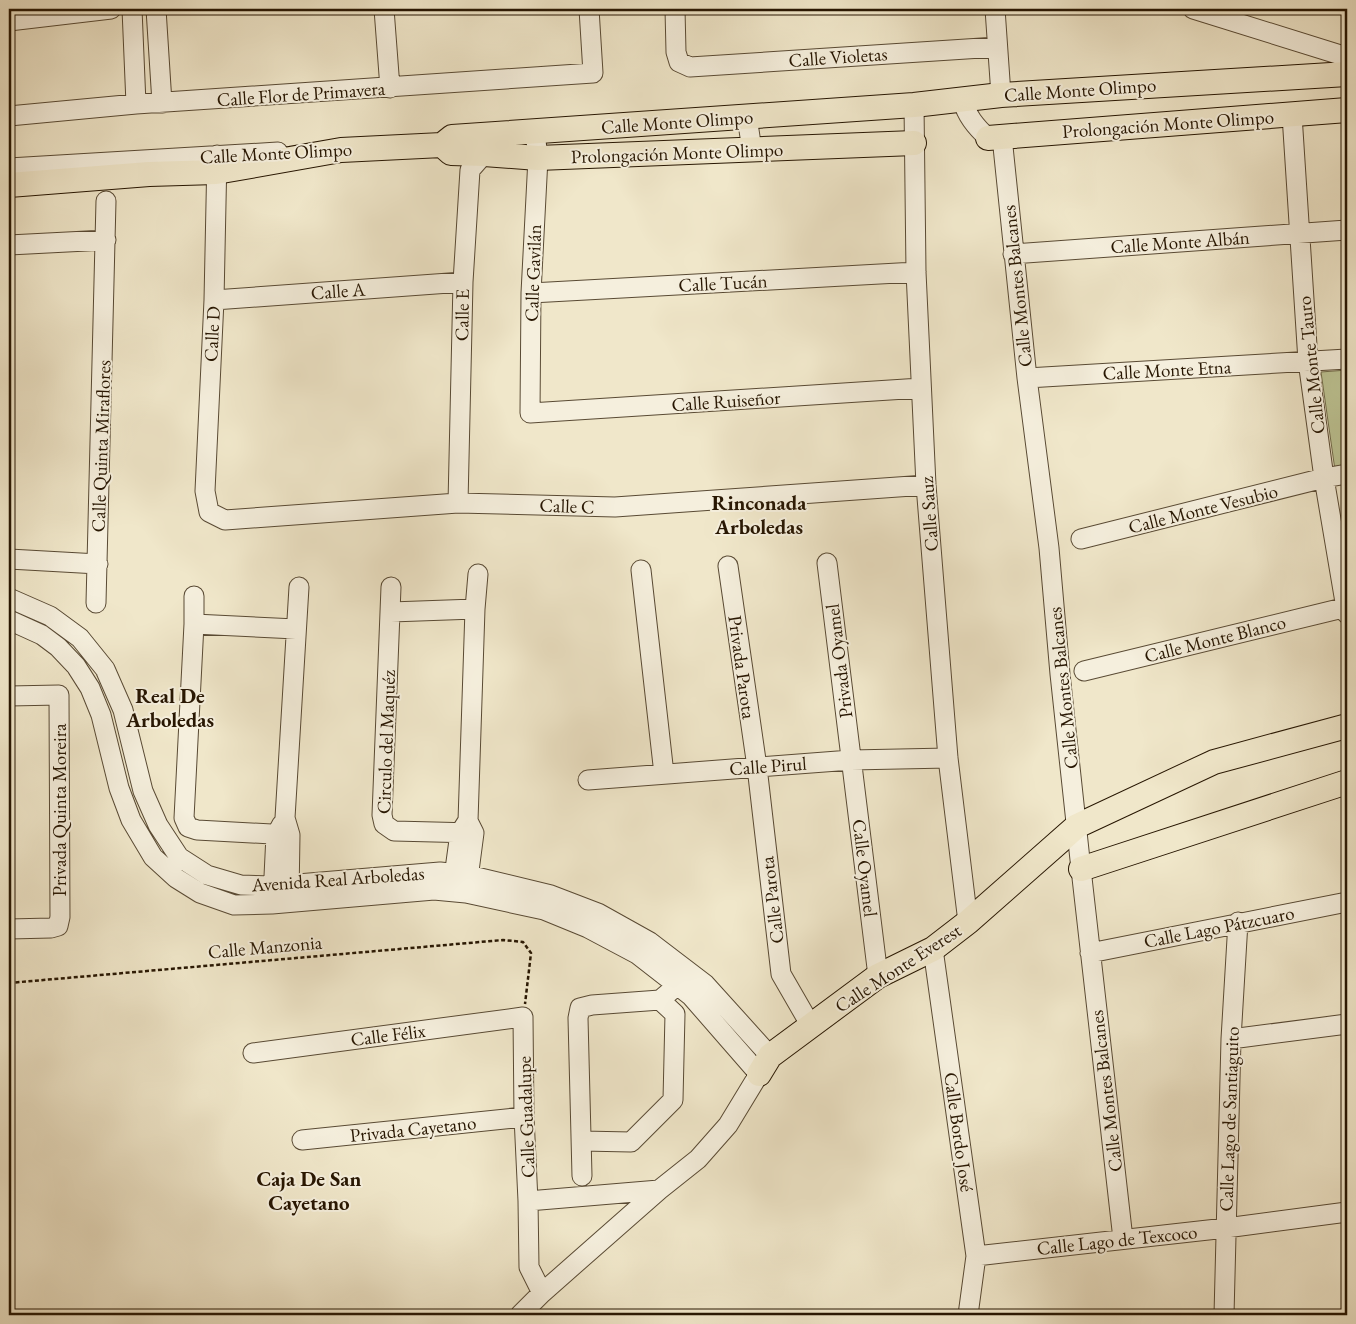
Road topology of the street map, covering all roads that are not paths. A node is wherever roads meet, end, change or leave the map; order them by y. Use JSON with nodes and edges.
{"nodes":[{"id":1,"x":111,"y":9,"type":"edge"},
{"id":2,"x":132,"y":9,"type":"edge"},
{"id":3,"x":156,"y":9,"type":"edge"},
{"id":4,"x":384,"y":9,"type":"edge"},
{"id":5,"x":589,"y":9,"type":"edge"},
{"id":6,"x":675,"y":9,"type":"edge"},
{"id":7,"x":995,"y":9,"type":"edge"},
{"id":8,"x":1193,"y":9,"type":"edge"},
{"id":9,"x":9,"y":21,"type":"edge"},
{"id":10,"x":997,"y":47,"type":"junction"},
{"id":11,"x":1346,"y":65,"type":"edge"},
{"id":12,"x":390,"y":88,"type":"junction"},
{"id":13,"x":1001,"y":95,"type":"junction"},
{"id":14,"x":962,"y":99,"type":"junction"},
{"id":15,"x":162,"y":103,"type":"junction"},
{"id":16,"x":136,"y":104,"type":"junction"},
{"id":17,"x":914,"y":105,"type":"junction"},
{"id":18,"x":1347,"y":110,"type":"edge"},
{"id":19,"x":1292,"y":115,"type":"junction"},
{"id":20,"x":9,"y":116,"type":"edge"},
{"id":21,"x":747,"y":117,"type":"junction"},
{"id":22,"x":535,"y":132,"type":"junction"},
{"id":23,"x":995,"y":137,"type":"junction"},
{"id":24,"x":914,"y":143,"type":"junction"},
{"id":25,"x":488,"y":144,"type":"junction"},
{"id":26,"x":442,"y":145,"type":"joint"},
{"id":27,"x":752,"y":150,"type":"junction"},
{"id":28,"x":538,"y":158,"type":"junction"},
{"id":29,"x":216,"y":163,"type":"junction"},
{"id":30,"x":9,"y":168,"type":"edge"},
{"id":31,"x":137,"y":168,"type":"junction"},
{"id":32,"x":9,"y":185,"type":"edge"},
{"id":33,"x":106,"y":201,"type":"dead end"},
{"id":34,"x":1347,"y":230,"type":"edge"},
{"id":35,"x":1300,"y":234,"type":"junction"},
{"id":36,"x":106,"y":240,"type":"junction"},
{"id":37,"x":9,"y":245,"type":"edge"},
{"id":38,"x":1013,"y":254,"type":"junction"},
{"id":39,"x":916,"y":272,"type":"junction"},
{"id":40,"x":463,"y":282,"type":"junction"},
{"id":41,"x":531,"y":293,"type":"junction"},
{"id":42,"x":214,"y":300,"type":"junction"},
{"id":43,"x":1347,"y":358,"type":"edge"},
{"id":44,"x":1308,"y":361,"type":"junction"},
{"id":45,"x":1027,"y":378,"type":"junction"},
{"id":46,"x":921,"y":388,"type":"junction"},
{"id":47,"x":530,"y":413,"type":"joint"},
{"id":48,"x":1347,"y":474,"type":"edge"},
{"id":49,"x":1324,"y":478,"type":"junction"},
{"id":50,"x":926,"y":485,"type":"junction"},
{"id":51,"x":458,"y":503,"type":"junction"},
{"id":52,"x":209,"y":512,"type":"joint"},
{"id":53,"x":1081,"y":539,"type":"dead end"},
{"id":54,"x":9,"y":559,"type":"edge"},
{"id":55,"x":827,"y":563,"type":"dead end"},
{"id":56,"x":98,"y":564,"type":"junction"},
{"id":57,"x":728,"y":566,"type":"dead end"},
{"id":58,"x":641,"y":570,"type":"dead end"},
{"id":59,"x":478,"y":574,"type":"dead end"},
{"id":60,"x":299,"y":587,"type":"dead end"},
{"id":61,"x":391,"y":587,"type":"dead end"},
{"id":62,"x":194,"y":596,"type":"dead end"},
{"id":63,"x":9,"y":598,"type":"edge"},
{"id":64,"x":96,"y":603,"type":"dead end"},
{"id":65,"x":475,"y":609,"type":"junction"},
{"id":66,"x":1347,"y":609,"type":"edge"},
{"id":67,"x":391,"y":612,"type":"junction"},
{"id":68,"x":9,"y":620,"type":"edge"},
{"id":69,"x":194,"y":624,"type":"junction"},
{"id":70,"x":296,"y":629,"type":"junction"},
{"id":71,"x":1084,"y":671,"type":"dead end"},
{"id":72,"x":9,"y":696,"type":"edge"},
{"id":73,"x":1347,"y":726,"type":"edge"},
{"id":74,"x":948,"y":758,"type":"junction"},
{"id":75,"x":851,"y":760,"type":"junction"},
{"id":76,"x":756,"y":767,"type":"junction"},
{"id":77,"x":664,"y":774,"type":"junction"},
{"id":78,"x":588,"y":780,"type":"dead end"},
{"id":79,"x":1347,"y":782,"type":"edge"},
{"id":80,"x":1077,"y":826,"type":"junction"},
{"id":81,"x":467,"y":829,"type":"junction"},
{"id":82,"x":284,"y":830,"type":"junction"},
{"id":83,"x":1081,"y":869,"type":"junction"},
{"id":84,"x":460,"y":883,"type":"junction"},
{"id":85,"x":281,"y":894,"type":"junction"},
{"id":86,"x":1347,"y":902,"type":"edge"},
{"id":87,"x":968,"y":922,"type":"junction"},
{"id":88,"x":1238,"y":922,"type":"junction"},
{"id":89,"x":9,"y":929,"type":"edge"},
{"id":90,"x":933,"y":949,"type":"junction"},
{"id":91,"x":1090,"y":953,"type":"junction"},
{"id":92,"x":878,"y":976,"type":"junction"},
{"id":93,"x":691,"y":985,"type":"junction"},
{"id":94,"x":660,"y":1000,"type":"junction"},
{"id":95,"x":675,"y":1014,"type":"junction"},
{"id":96,"x":523,"y":1017,"type":"joint"},
{"id":97,"x":1347,"y":1024,"type":"edge"},
{"id":98,"x":811,"y":1026,"type":"junction"},
{"id":99,"x":1232,"y":1040,"type":"junction"},
{"id":100,"x":253,"y":1053,"type":"dead end"},
{"id":101,"x":764,"y":1065,"type":"junction"},
{"id":102,"x":524,"y":1117,"type":"junction"},
{"id":103,"x":302,"y":1140,"type":"dead end"},
{"id":104,"x":582,"y":1141,"type":"junction"},
{"id":105,"x":582,"y":1176,"type":"dead end"},
{"id":106,"x":659,"y":1190,"type":"junction"},
{"id":107,"x":528,"y":1201,"type":"junction"},
{"id":108,"x":1347,"y":1212,"type":"edge"},
{"id":109,"x":1226,"y":1228,"type":"junction"},
{"id":110,"x":1123,"y":1239,"type":"junction"},
{"id":111,"x":976,"y":1256,"type":"junction"},
{"id":112,"x":542,"y":1293,"type":"junction"},
{"id":113,"x":520,"y":1315,"type":"edge"},
{"id":114,"x":968,"y":1315,"type":"edge"},
{"id":115,"x":1224,"y":1315,"type":"edge"}],
"edges":[{"from":1,"to":9,"type":"street"},
{"from":2,"to":16,"type":"street"},
{"from":3,"to":15,"type":"street"},
{"from":4,"to":12,"type":"street"},
{"from":5,"to":12,"type":"street","name":"Calle Flor de Primavera"},
{"from":6,"to":10,"type":"street","name":"Calle Violetas"},
{"from":7,"to":10,"type":"street"},
{"from":8,"to":11,"type":"street"},
{"from":10,"to":13,"type":"street"},
{"from":11,"to":13,"type":"main road","name":"Calle Monte Olimpo"},
{"from":12,"to":15,"type":"street","name":"Calle Flor de Primavera"},
{"from":13,"to":14,"type":"main road","name":"Calle Monte Olimpo"},
{"from":14,"to":17,"type":"main road","name":"Calle Monte Olimpo"},
{"from":14,"to":23,"type":"street"},
{"from":15,"to":16,"type":"street","name":"Calle Flor de Primavera"},
{"from":16,"to":20,"type":"street","name":"Calle Flor de Primavera"},
{"from":17,"to":21,"type":"main road","name":"Calle Monte Olimpo"},
{"from":17,"to":24,"type":"street","name":"Calle Sauz"},
{"from":18,"to":19,"type":"main road","name":"Prolongación Monte Olimpo"},
{"from":19,"to":23,"type":"main road","name":"Prolongación Monte Olimpo"},
{"from":19,"to":35,"type":"street","name":"Calle Monte Tauro"},
{"from":21,"to":22,"type":"main road","name":"Calle Monte Olimpo"},
{"from":21,"to":27,"type":"street"},
{"from":22,"to":25,"type":"main road","name":"Calle Monte Olimpo"},
{"from":22,"to":28,"type":"street","name":"Calle Gavilán"},
{"from":23,"to":38,"type":"street","name":"Calle Montes Balcanes"},
{"from":24,"to":27,"type":"main road","name":"Prolongación Monte Olimpo"},
{"from":24,"to":39,"type":"street","name":"Calle Sauz"},
{"from":25,"to":26,"type":"main road","name":"Prolongación Monte Olimpo"},
{"from":25,"to":28,"type":"main road","name":"Prolongación Monte Olimpo"},
{"from":25,"to":40,"type":"street","name":"Calle E"},
{"from":26,"to":29,"type":"main road","name":"Calle Monte Olimpo"},
{"from":27,"to":28,"type":"main road","name":"Prolongación Monte Olimpo"},
{"from":28,"to":41,"type":"street","name":"Calle Gavilán"},
{"from":29,"to":31,"type":"main road"},
{"from":29,"to":42,"type":"street","name":"Calle D"},
{"from":30,"to":31,"type":"street"},
{"from":31,"to":32,"type":"main road"},
{"from":33,"to":36,"type":"street","name":"Calle Quinta Miraflores"},
{"from":34,"to":35,"type":"street","name":"Calle Monte Albán"},
{"from":35,"to":38,"type":"street","name":"Calle Monte Albán"},
{"from":35,"to":44,"type":"street","name":"Calle Monte Tauro"},
{"from":36,"to":37,"type":"street"},
{"from":36,"to":56,"type":"street","name":"Calle Quinta Miraflores"},
{"from":38,"to":45,"type":"street","name":"Calle Montes Balcanes"},
{"from":39,"to":41,"type":"street","name":"Calle Tucán"},
{"from":39,"to":46,"type":"street","name":"Calle Sauz"},
{"from":40,"to":42,"type":"street","name":"Calle A"},
{"from":40,"to":51,"type":"street","name":"Calle E"},
{"from":41,"to":47,"type":"street","name":"Calle Gavilán"},
{"from":42,"to":52,"type":"street","name":"Calle D"},
{"from":43,"to":44,"type":"street","name":"Calle Monte Etna"},
{"from":44,"to":45,"type":"street","name":"Calle Monte Etna"},
{"from":44,"to":49,"type":"street","name":"Calle Monte Tauro"},
{"from":45,"to":80,"type":"street","name":"Calle Montes Balcanes"},
{"from":46,"to":47,"type":"street","name":"Calle Ruiseñor"},
{"from":46,"to":50,"type":"street","name":"Calle Sauz"},
{"from":48,"to":49,"type":"street","name":"Calle Monte Vesubio"},
{"from":49,"to":53,"type":"street","name":"Calle Monte Vesubio"},
{"from":49,"to":66,"type":"street","name":"Calle Monte Tauro"},
{"from":50,"to":51,"type":"street","name":"Calle C"},
{"from":50,"to":74,"type":"street","name":"Calle Sauz"},
{"from":51,"to":52,"type":"street","name":"Calle C"},
{"from":54,"to":56,"type":"street"},
{"from":55,"to":75,"type":"street","name":"Privada Oyamel"},
{"from":56,"to":64,"type":"street","name":"Calle Quinta Miraflores"},
{"from":57,"to":76,"type":"street","name":"Privada Parota"},
{"from":58,"to":77,"type":"street"},
{"from":59,"to":65,"type":"street"},
{"from":60,"to":70,"type":"street"},
{"from":61,"to":67,"type":"street","name":"Circulo del Maquéz"},
{"from":62,"to":69,"type":"street"},
{"from":63,"to":85,"type":"street","name":"Avenida Real Arboledas"},
{"from":65,"to":67,"type":"street"},
{"from":65,"to":81,"type":"street"},
{"from":66,"to":71,"type":"street","name":"Calle Monte Blanco"},
{"from":67,"to":81,"type":"street","name":"Circulo del Maquéz"},
{"from":68,"to":85,"type":"street"},
{"from":69,"to":70,"type":"street"},
{"from":69,"to":82,"type":"street"},
{"from":70,"to":82,"type":"street"},
{"from":72,"to":89,"type":"street","name":"Privada Quinta Moreira"},
{"from":73,"to":80,"type":"main road","name":"Calle Monte Everest"},
{"from":74,"to":75,"type":"street","name":"Calle Pirul"},
{"from":74,"to":87,"type":"street","name":"Calle Sauz"},
{"from":75,"to":76,"type":"street","name":"Calle Pirul"},
{"from":75,"to":92,"type":"street","name":"Calle Oyamel"},
{"from":76,"to":77,"type":"street","name":"Calle Pirul"},
{"from":76,"to":98,"type":"street","name":"Calle Parota"},
{"from":77,"to":78,"type":"street","name":"Calle Pirul"},
{"from":79,"to":83,"type":"main road"},
{"from":80,"to":83,"type":"street","name":"Calle Montes Balcanes"},
{"from":80,"to":87,"type":"main road","name":"Calle Monte Everest"},
{"from":81,"to":84,"type":"street"},
{"from":82,"to":85,"type":"street"},
{"from":83,"to":91,"type":"street","name":"Calle Montes Balcanes"},
{"from":84,"to":85,"type":"street","name":"Avenida Real Arboledas"},
{"from":84,"to":93,"type":"street","name":"Avenida Real Arboledas"},
{"from":86,"to":88,"type":"street","name":"Calle Lago Pátzcuaro"},
{"from":87,"to":90,"type":"main road","name":"Calle Monte Everest"},
{"from":88,"to":91,"type":"street","name":"Calle Lago Pátzcuaro"},
{"from":88,"to":99,"type":"street","name":"Calle Lago de Santiaguito"},
{"from":90,"to":92,"type":"main road","name":"Calle Monte Everest"},
{"from":90,"to":111,"type":"street","name":"Calle Bordo José"},
{"from":91,"to":110,"type":"street","name":"Calle Montes Balcanes"},
{"from":92,"to":98,"type":"main road","name":"Calle Monte Everest"},
{"from":93,"to":94,"type":"street"},
{"from":93,"to":95,"type":"street"},
{"from":93,"to":101,"type":"street","name":"Avenida Real Arboledas"},
{"from":94,"to":95,"type":"street"},
{"from":94,"to":104,"type":"street"},
{"from":95,"to":104,"type":"street"},
{"from":96,"to":100,"type":"street","name":"Calle Félix"},
{"from":96,"to":102,"type":"street","name":"Calle Guadalupe"},
{"from":97,"to":99,"type":"street"},
{"from":98,"to":101,"type":"main road","name":"Calle Monte Everest"},
{"from":99,"to":109,"type":"street","name":"Calle Lago de Santiaguito"},
{"from":101,"to":106,"type":"street","name":"Calle Monte Everest"},
{"from":102,"to":103,"type":"street","name":"Privada Cayetano"},
{"from":102,"to":107,"type":"street","name":"Calle Guadalupe"},
{"from":104,"to":105,"type":"street"},
{"from":106,"to":107,"type":"street"},
{"from":106,"to":112,"type":"street","name":"Calle Monte Everest"},
{"from":107,"to":112,"type":"street","name":"Calle Guadalupe"},
{"from":108,"to":109,"type":"street","name":"Calle Lago de Texcoco"},
{"from":109,"to":110,"type":"street","name":"Calle Lago de Texcoco"},
{"from":109,"to":115,"type":"street","name":"Calle Lago de Santiaguito"},
{"from":110,"to":111,"type":"street","name":"Calle Lago de Texcoco"},
{"from":111,"to":114,"type":"street","name":"Calle Bordo José"},
{"from":112,"to":113,"type":"street","name":"Calle Monte Everest"}]}
